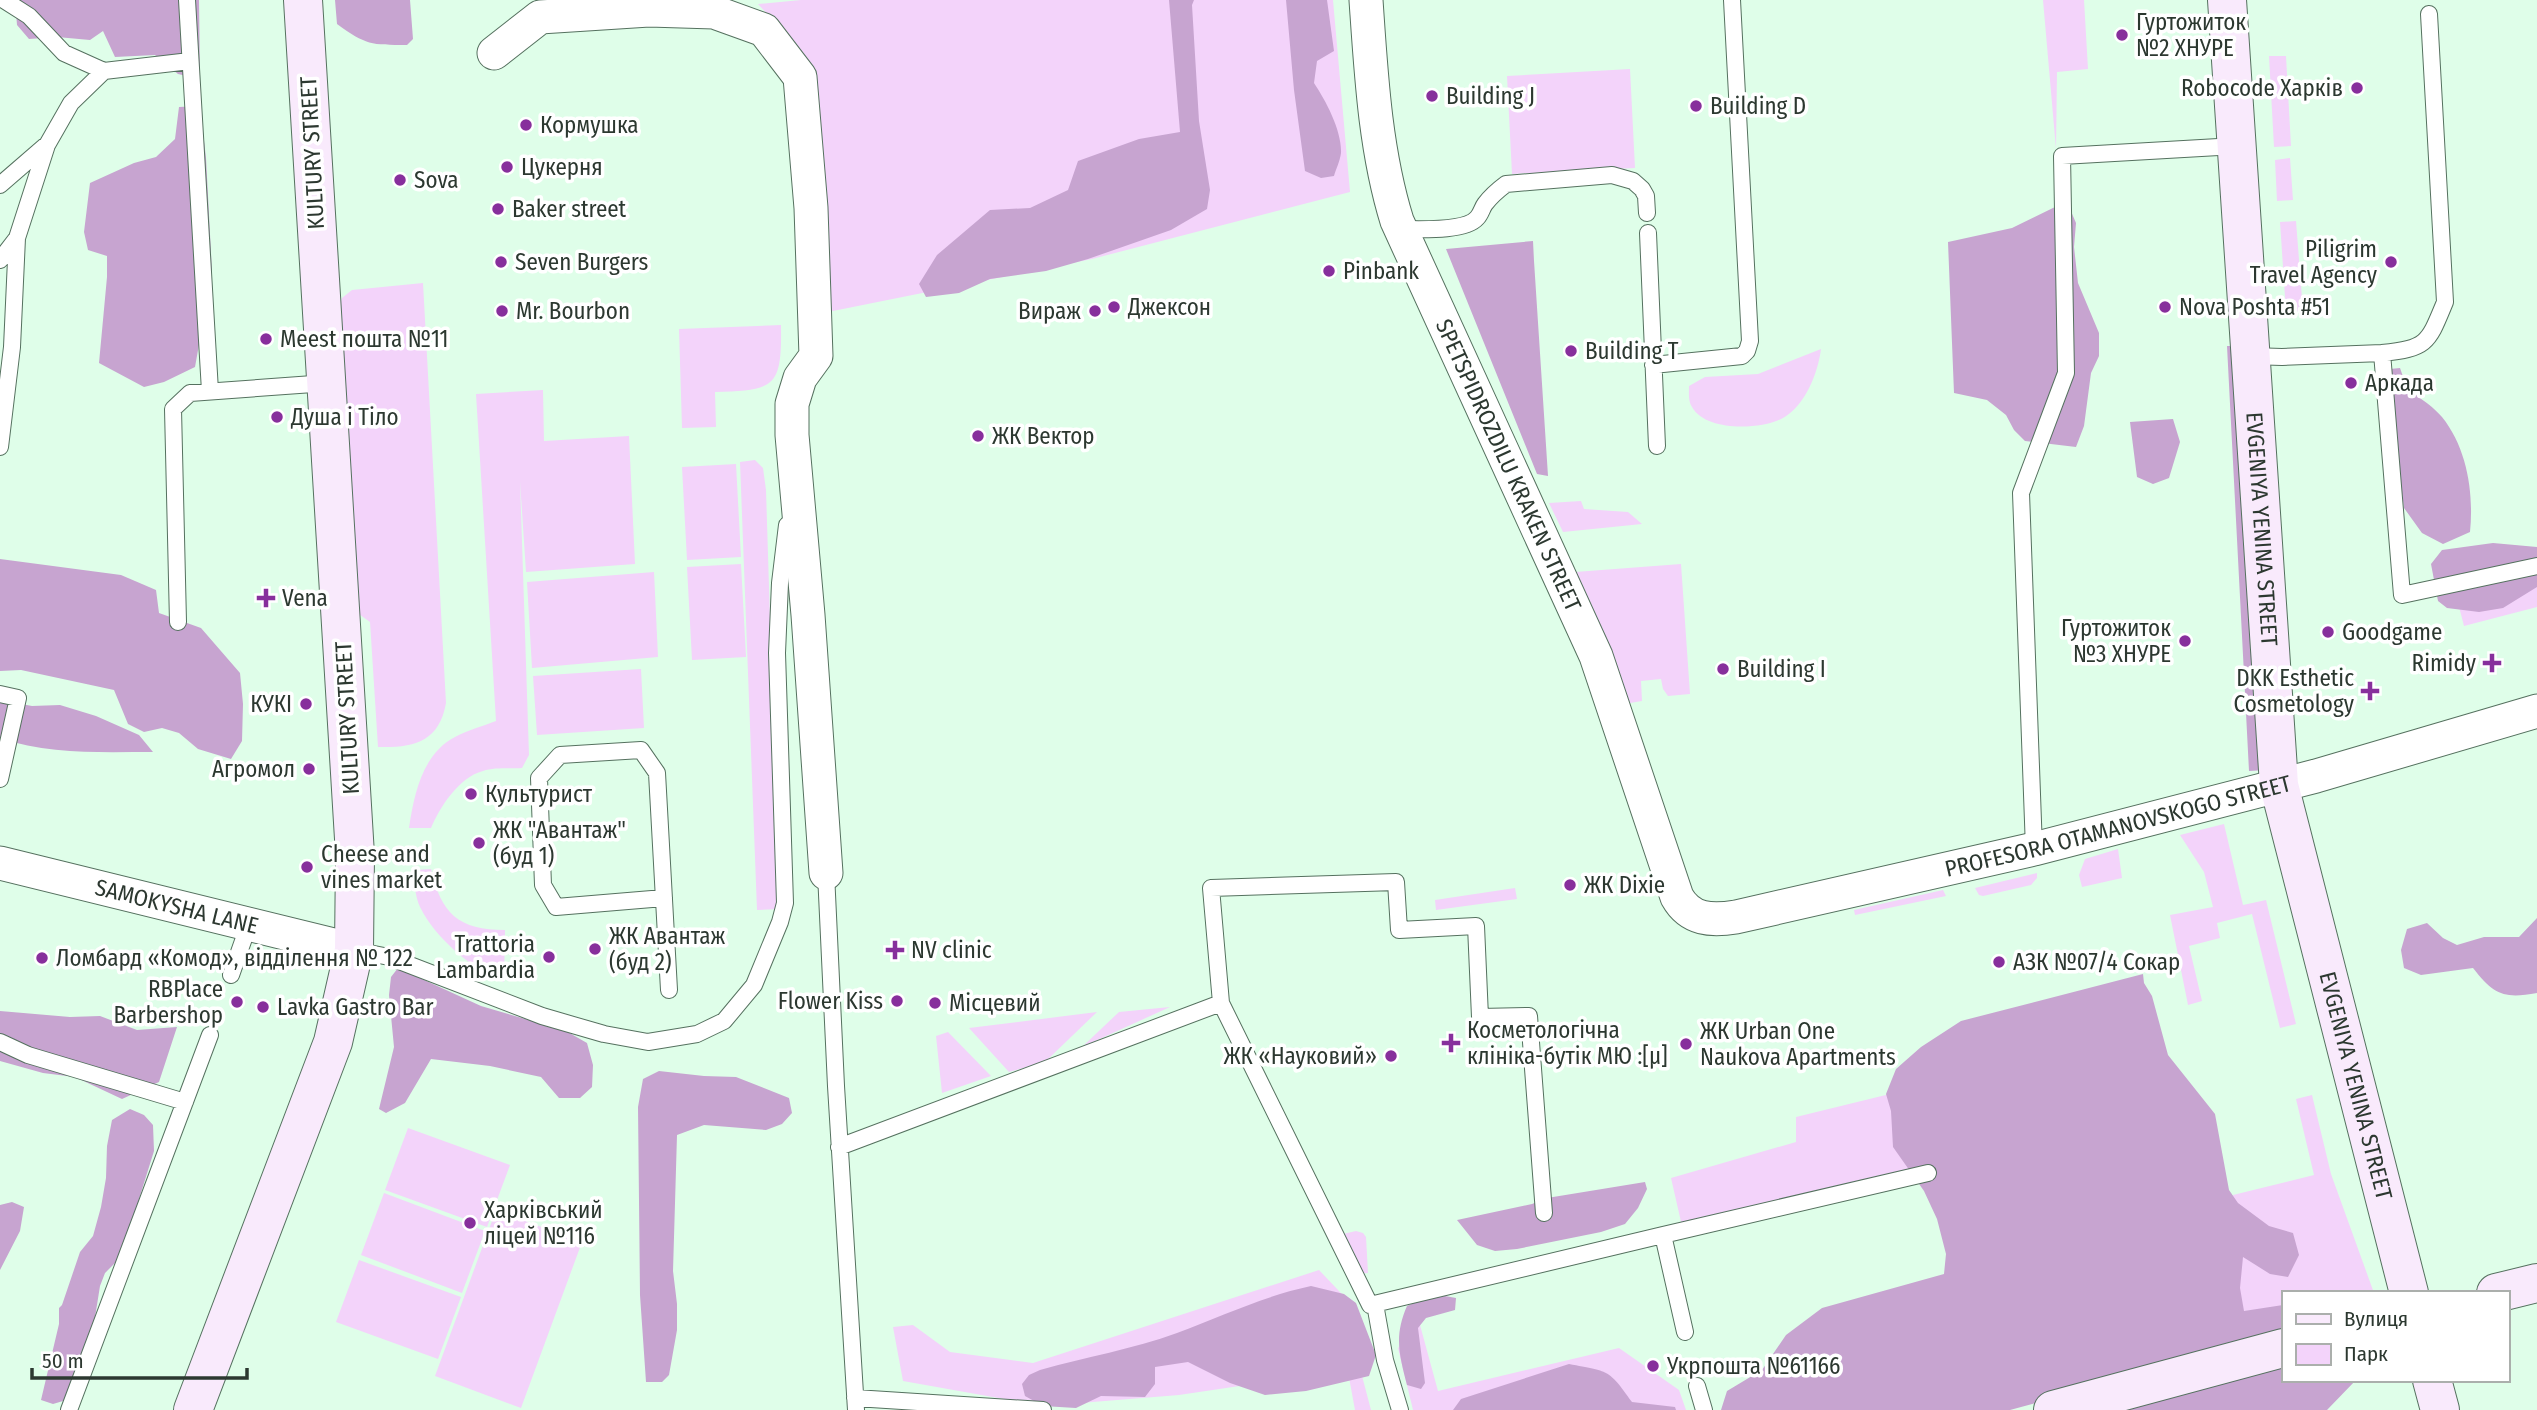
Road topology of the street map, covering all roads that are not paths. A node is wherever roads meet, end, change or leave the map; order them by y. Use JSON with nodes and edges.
{"nodes":[{"id":1,"x":4,"y":0,"type":"edge"},
{"id":2,"x":187,"y":0,"type":"edge"},
{"id":3,"x":303,"y":0,"type":"edge"},
{"id":4,"x":1366,"y":0,"type":"edge"},
{"id":5,"x":1732,"y":0,"type":"edge"},
{"id":6,"x":2227,"y":0,"type":"edge"},
{"id":7,"x":2429,"y":14,"type":"dead end"},
{"id":8,"x":494,"y":53,"type":"dead end"},
{"id":9,"x":190,"y":61,"type":"junction"},
{"id":10,"x":104,"y":71,"type":"junction"},
{"id":11,"x":47,"y":145,"type":"junction"},
{"id":12,"x":2236,"y":146,"type":"junction"},
{"id":13,"x":0,"y":185,"type":"edge"},
{"id":14,"x":1647,"y":213,"type":"dead end"},
{"id":15,"x":1400,"y":229,"type":"junction"},
{"id":16,"x":1648,"y":233,"type":"dead end"},
{"id":17,"x":17,"y":238,"type":"junction"},
{"id":18,"x":0,"y":260,"type":"edge"},
{"id":19,"x":2382,"y":353,"type":"junction"},
{"id":20,"x":2251,"y":356,"type":"junction"},
{"id":21,"x":1653,"y":365,"type":"junction"},
{"id":22,"x":327,"y":383,"type":"junction"},
{"id":23,"x":210,"y":391,"type":"junction"},
{"id":24,"x":1657,"y":446,"type":"dead end"},
{"id":25,"x":0,"y":447,"type":"edge"},
{"id":26,"x":795,"y":463,"type":"junction"},
{"id":27,"x":2537,"y":566,"type":"edge"},
{"id":28,"x":178,"y":622,"type":"dead end"},
{"id":29,"x":0,"y":694,"type":"edge"},
{"id":30,"x":2537,"y":711,"type":"edge"},
{"id":31,"x":0,"y":779,"type":"edge"},
{"id":32,"x":2279,"y":785,"type":"junction"},
{"id":33,"x":2034,"y":849,"type":"junction"},
{"id":34,"x":0,"y":863,"type":"edge"},
{"id":35,"x":826,"y":873,"type":"joint"},
{"id":36,"x":664,"y":898,"type":"junction"},
{"id":37,"x":1694,"y":916,"type":"joint"},
{"id":38,"x":249,"y":924,"type":"junction"},
{"id":39,"x":354,"y":950,"type":"junction"},
{"id":40,"x":231,"y":975,"type":"dead end"},
{"id":41,"x":669,"y":990,"type":"dead end"},
{"id":42,"x":1221,"y":1003,"type":"junction"},
{"id":43,"x":210,"y":1035,"type":"dead end"},
{"id":44,"x":0,"y":1042,"type":"edge"},
{"id":45,"x":185,"y":1102,"type":"junction"},
{"id":46,"x":839,"y":1147,"type":"junction"},
{"id":47,"x":1928,"y":1172,"type":"dead end"},
{"id":48,"x":1544,"y":1213,"type":"dead end"},
{"id":49,"x":1663,"y":1235,"type":"junction"},
{"id":50,"x":2537,"y":1283,"type":"edge"},
{"id":51,"x":2408,"y":1291,"type":"edge"},
{"id":52,"x":2504,"y":1291,"type":"edge"},
{"id":53,"x":1376,"y":1304,"type":"junction"},
{"id":54,"x":1685,"y":1332,"type":"dead end"},
{"id":55,"x":2282,"y":1348,"type":"edge"},
{"id":56,"x":2433,"y":1382,"type":"edge"},
{"id":57,"x":1697,"y":1385,"type":"dead end"},
{"id":58,"x":856,"y":1404,"type":"edge"},
{"id":59,"x":69,"y":1410,"type":"edge"},
{"id":60,"x":194,"y":1410,"type":"edge"},
{"id":61,"x":1043,"y":1410,"type":"edge"},
{"id":62,"x":1400,"y":1410,"type":"edge"},
{"id":63,"x":1704,"y":1410,"type":"edge"},
{"id":64,"x":2053,"y":1410,"type":"edge"},
{"id":65,"x":2440,"y":1410,"type":"edge"}],
"edges":[{"from":1,"to":10,"type":"lane"},
{"from":2,"to":9,"type":"lane"},
{"from":3,"to":22,"type":"street","name":"KULTURY STREET"},
{"from":4,"to":15,"type":"street","name":"SPETSPIDROZDILU KRAKEN STREET"},
{"from":5,"to":21,"type":"lane"},
{"from":6,"to":12,"type":"street","name":"EVGENIYA YENINA STREET"},
{"from":7,"to":19,"type":"lane"},
{"from":8,"to":26,"type":"street"},
{"from":9,"to":10,"type":"lane"},
{"from":9,"to":23,"type":"lane"},
{"from":10,"to":11,"type":"lane"},
{"from":11,"to":13,"type":"lane"},
{"from":11,"to":17,"type":"lane"},
{"from":12,"to":20,"type":"street","name":"EVGENIYA YENINA STREET"},
{"from":12,"to":33,"type":"lane"},
{"from":14,"to":15,"type":"lane"},
{"from":15,"to":37,"type":"street","name":"SPETSPIDROZDILU KRAKEN STREET"},
{"from":16,"to":21,"type":"lane"},
{"from":17,"to":18,"type":"lane"},
{"from":17,"to":25,"type":"lane"},
{"from":19,"to":20,"type":"lane"},
{"from":19,"to":27,"type":"lane"},
{"from":20,"to":32,"type":"street","name":"EVGENIYA YENINA STREET"},
{"from":21,"to":24,"type":"lane"},
{"from":22,"to":23,"type":"lane"},
{"from":22,"to":39,"type":"street","name":"KULTURY STREET"},
{"from":23,"to":28,"type":"lane"},
{"from":26,"to":35,"type":"street"},
{"from":26,"to":39,"type":"lane"},
{"from":29,"to":31,"type":"lane"},
{"from":30,"to":32,"type":"street","name":"PROFESORA OTAMANOVSKOGO STREET"},
{"from":32,"to":33,"type":"street","name":"PROFESORA OTAMANOVSKOGO STREET"},
{"from":32,"to":51,"type":"street","name":"EVGENIYA YENINA STREET"},
{"from":33,"to":37,"type":"street","name":"PROFESORA OTAMANOVSKOGO STREET"},
{"from":34,"to":38,"type":"street","name":"SAMOKYSHA LANE"},
{"from":35,"to":46,"type":"lane"},
{"from":36,"to":36,"type":"lane"},
{"from":36,"to":41,"type":"lane"},
{"from":38,"to":39,"type":"street","name":"SAMOKYSHA LANE"},
{"from":38,"to":40,"type":"lane"},
{"from":39,"to":60,"type":"street","name":"KULTURY STREET"},
{"from":42,"to":46,"type":"lane"},
{"from":42,"to":48,"type":"lane"},
{"from":42,"to":53,"type":"lane"},
{"from":43,"to":45,"type":"lane"},
{"from":44,"to":45,"type":"lane"},
{"from":45,"to":59,"type":"lane"},
{"from":46,"to":58,"type":"lane"},
{"from":47,"to":49,"type":"lane"},
{"from":49,"to":53,"type":"lane"},
{"from":49,"to":54,"type":"lane"},
{"from":50,"to":52,"type":"street"},
{"from":53,"to":62,"type":"lane"},
{"from":55,"to":64,"type":"street"},
{"from":56,"to":65,"type":"street"},
{"from":57,"to":63,"type":"lane"},
{"from":58,"to":61,"type":"lane"}]}
